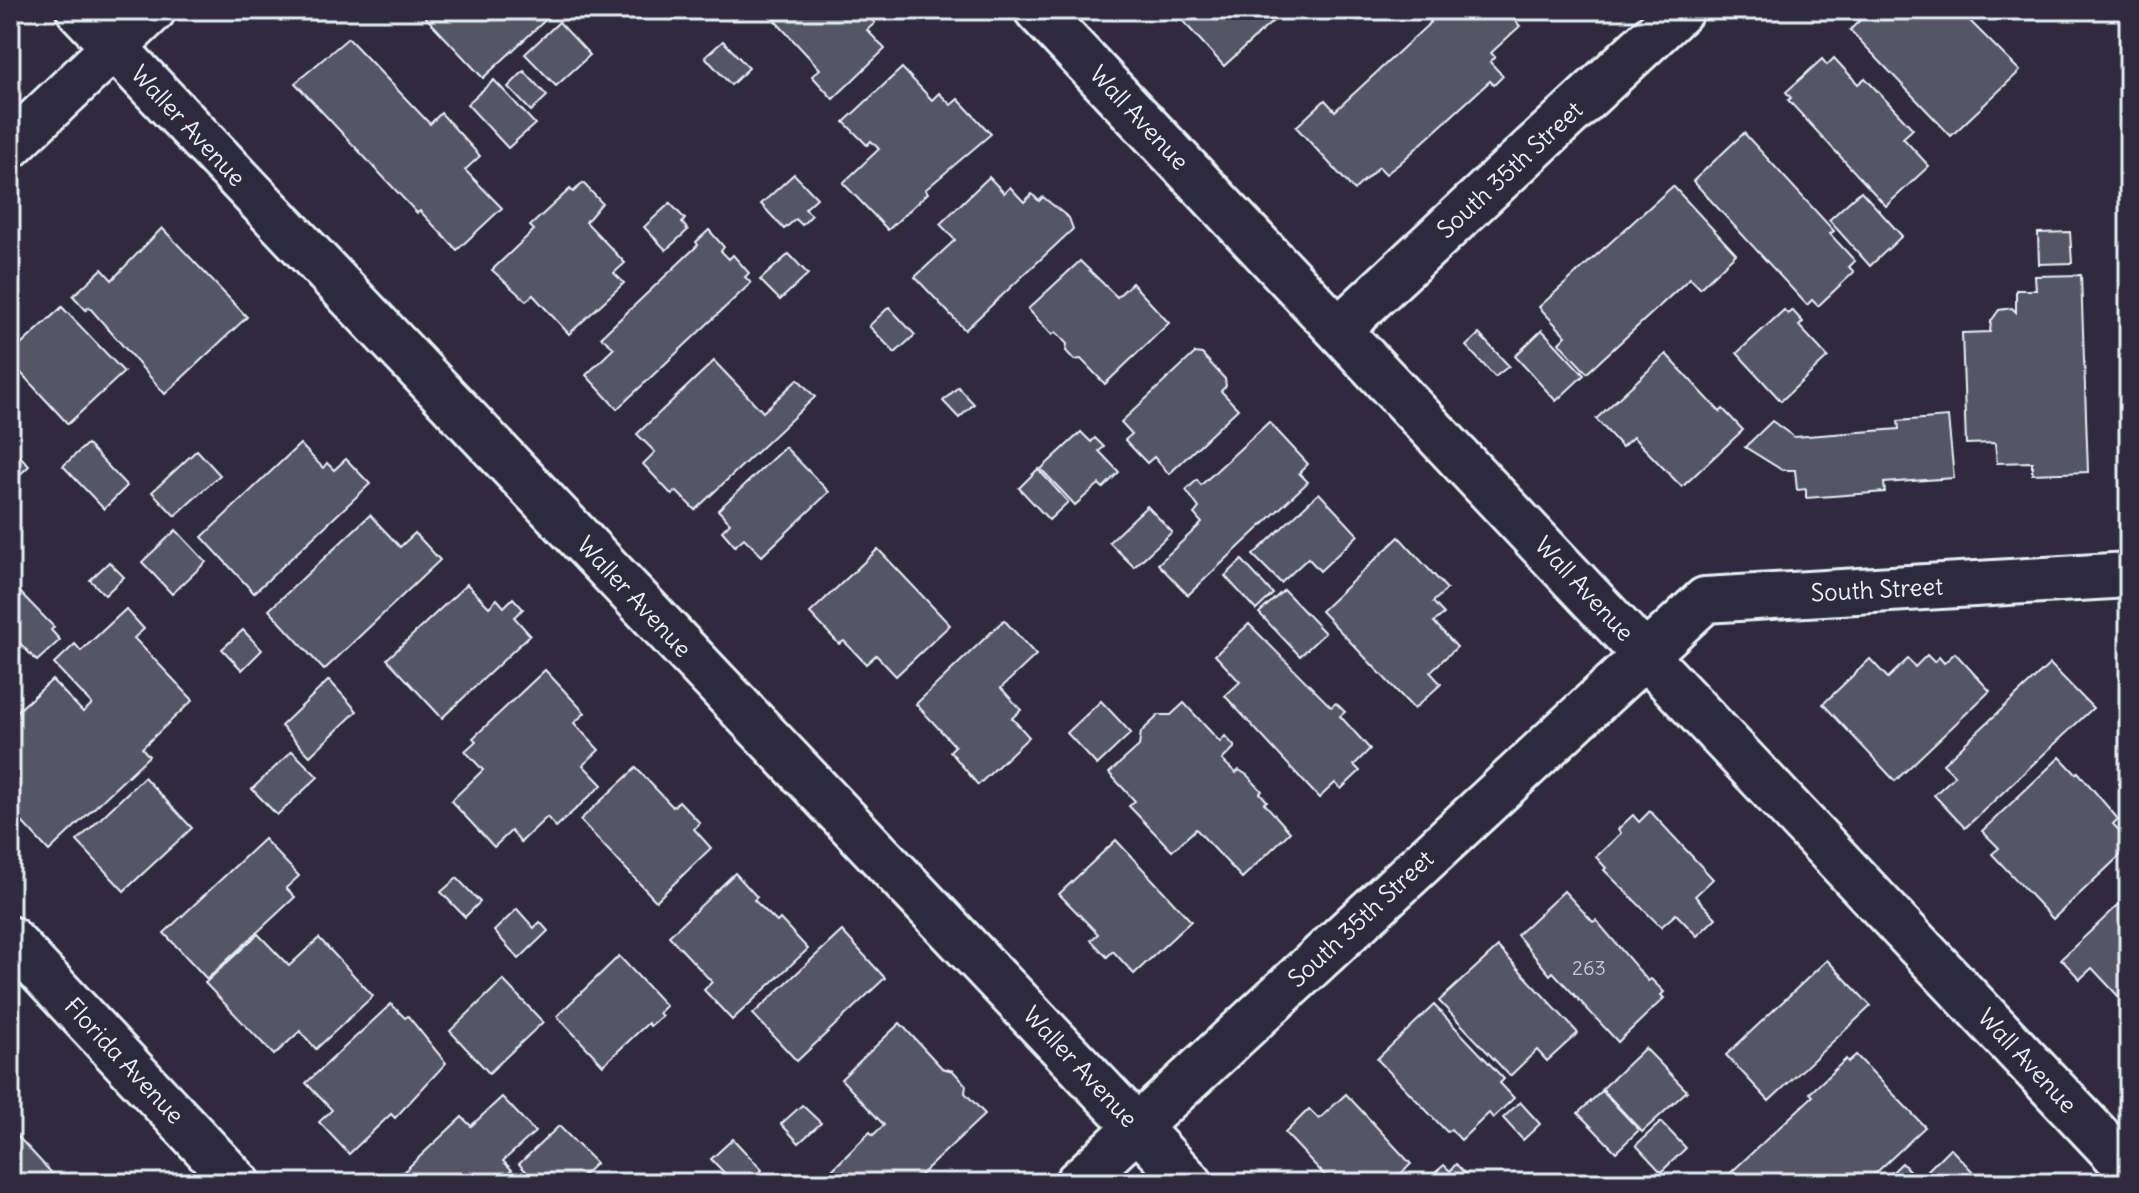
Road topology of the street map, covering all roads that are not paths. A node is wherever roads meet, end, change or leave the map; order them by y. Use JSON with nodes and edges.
{"nodes":[{"id":1,"x":79,"y":10,"type":"edge"},
{"id":2,"x":153,"y":10,"type":"edge"},
{"id":3,"x":1037,"y":10,"type":"edge"},
{"id":4,"x":1681,"y":10,"type":"edge"},
{"id":5,"x":114,"y":48,"type":"junction"},
{"id":6,"x":10,"y":146,"type":"edge"},
{"id":7,"x":1339,"y":329,"type":"junction"},
{"id":8,"x":2129,"y":575,"type":"edge"},
{"id":9,"x":1645,"y":655,"type":"junction"},
{"id":10,"x":10,"y":939,"type":"edge"},
{"id":11,"x":1136,"y":1127,"type":"junction"},
{"id":12,"x":2129,"y":1169,"type":"edge"},
{"id":13,"x":238,"y":1183,"type":"edge"},
{"id":14,"x":1077,"y":1183,"type":"edge"},
{"id":15,"x":1190,"y":1183,"type":"edge"}],
"edges":[{"from":1,"to":5,"type":"street","name":"Waller Avenue"},
{"from":2,"to":5,"type":"street"},
{"from":3,"to":7,"type":"street","name":"Wall Avenue"},
{"from":4,"to":7,"type":"street","name":"South 35th Street"},
{"from":5,"to":6,"type":"street"},
{"from":5,"to":11,"type":"street","name":"Waller Avenue"},
{"from":7,"to":9,"type":"street","name":"Wall Avenue"},
{"from":8,"to":9,"type":"street","name":"South Street"},
{"from":9,"to":11,"type":"street","name":"South 35th Street"},
{"from":9,"to":12,"type":"street","name":"Wall Avenue"},
{"from":10,"to":13,"type":"street","name":"Florida Avenue"},
{"from":11,"to":14,"type":"street","name":"South 35th Street"},
{"from":11,"to":15,"type":"street","name":"Waller Avenue"}]}
